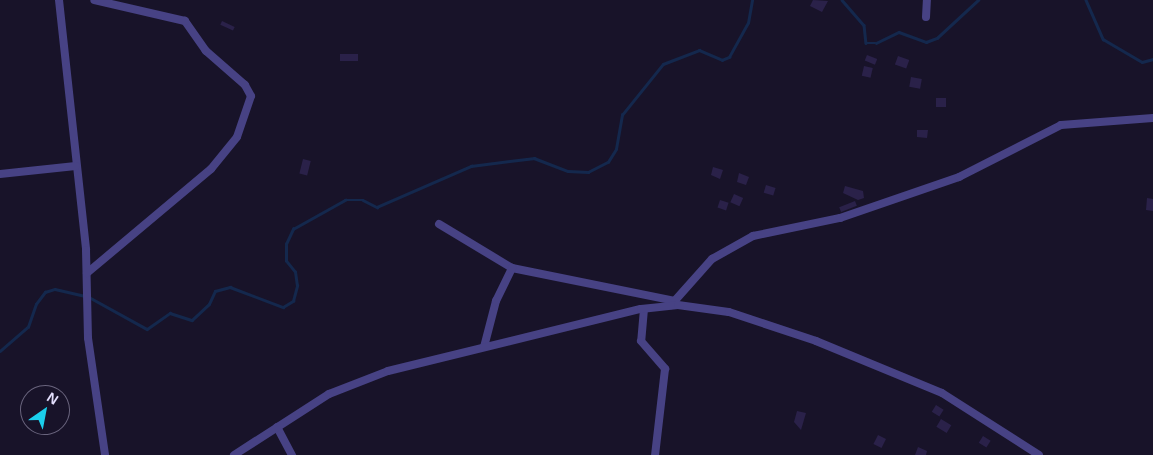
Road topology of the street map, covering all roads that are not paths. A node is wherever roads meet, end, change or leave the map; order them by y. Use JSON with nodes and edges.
{"nodes":[{"id":1,"x":59,"y":0,"type":"edge"},
{"id":2,"x":94,"y":0,"type":"edge"},
{"id":3,"x":927,"y":0,"type":"edge"},
{"id":4,"x":926,"y":17,"type":"dead end"},
{"id":5,"x":1153,"y":118,"type":"edge"},
{"id":6,"x":76,"y":166,"type":"junction"},
{"id":7,"x":0,"y":174,"type":"edge"},
{"id":8,"x":439,"y":224,"type":"dead end"},
{"id":9,"x":512,"y":268,"type":"junction"},
{"id":10,"x":87,"y":272,"type":"junction"},
{"id":11,"x":673,"y":303,"type":"junction"},
{"id":12,"x":644,"y":309,"type":"junction"},
{"id":13,"x":484,"y":348,"type":"junction"},
{"id":14,"x":277,"y":427,"type":"junction"},
{"id":15,"x":105,"y":455,"type":"edge"},
{"id":16,"x":234,"y":455,"type":"edge"},
{"id":17,"x":292,"y":455,"type":"edge"},
{"id":18,"x":655,"y":455,"type":"edge"},
{"id":19,"x":1039,"y":455,"type":"edge"}],
"edges":[{"from":1,"to":6,"type":"street"},
{"from":2,"to":10,"type":"street"},
{"from":3,"to":4,"type":"street"},
{"from":5,"to":11,"type":"street"},
{"from":6,"to":7,"type":"street"},
{"from":6,"to":10,"type":"street"},
{"from":8,"to":9,"type":"street"},
{"from":9,"to":11,"type":"street"},
{"from":9,"to":13,"type":"street"},
{"from":10,"to":15,"type":"street"},
{"from":11,"to":12,"type":"street"},
{"from":11,"to":19,"type":"street"},
{"from":12,"to":13,"type":"street"},
{"from":12,"to":18,"type":"street"},
{"from":13,"to":14,"type":"street"},
{"from":14,"to":16,"type":"street"},
{"from":14,"to":17,"type":"street"}]}
